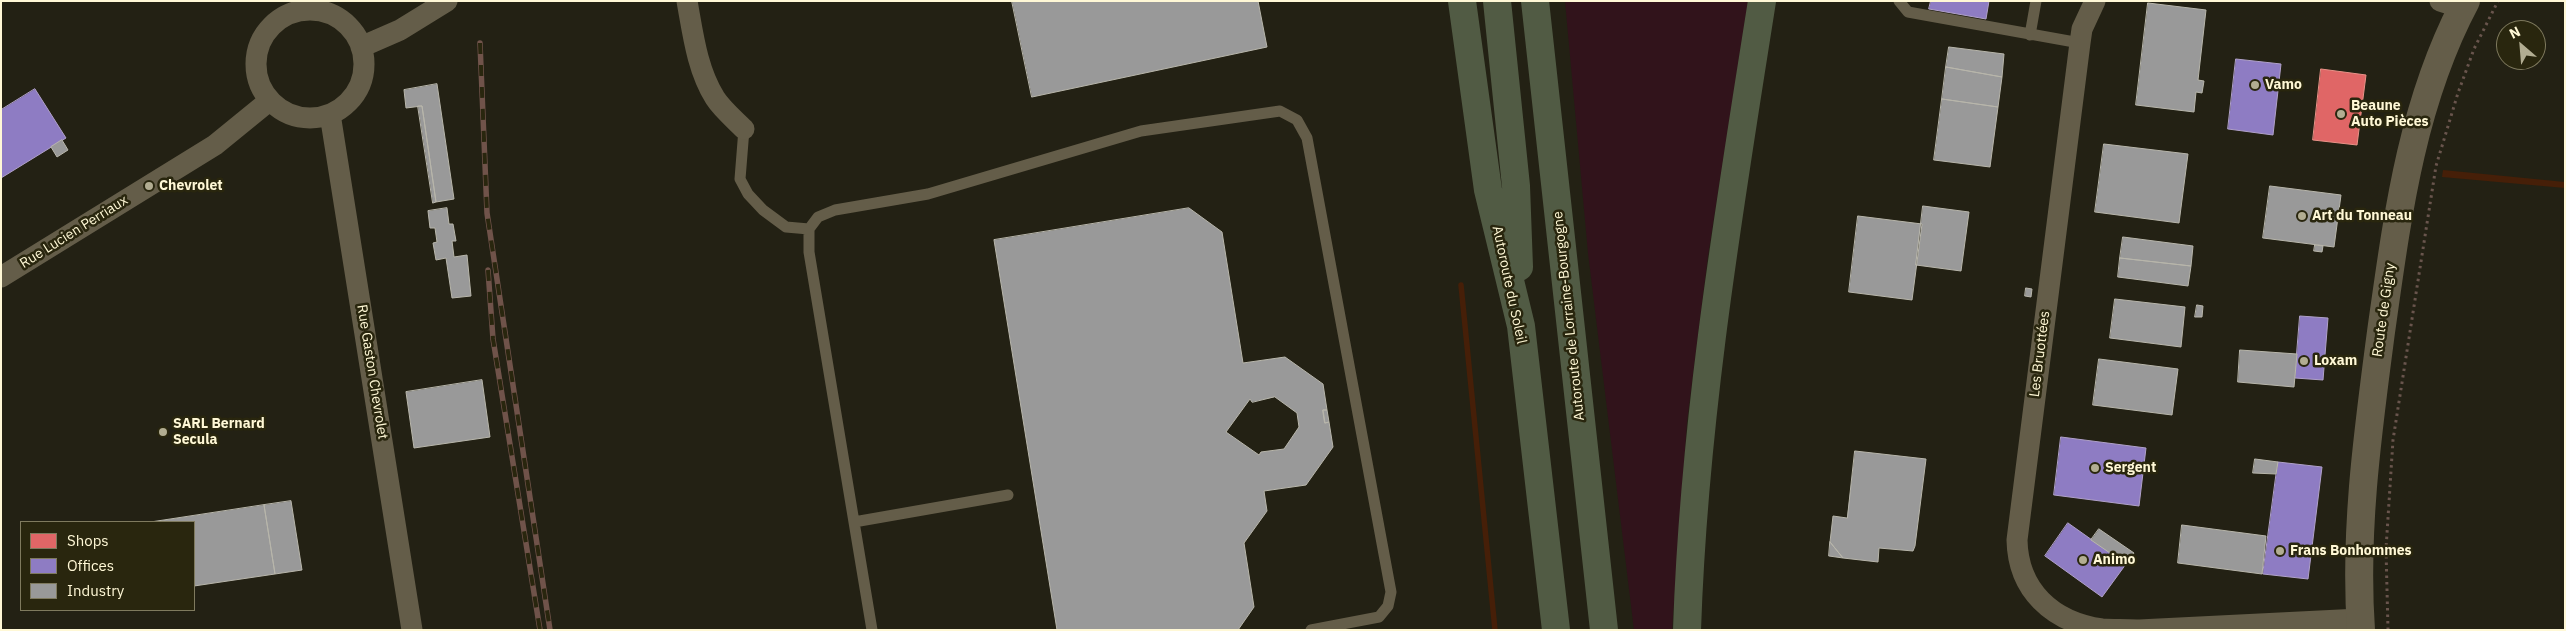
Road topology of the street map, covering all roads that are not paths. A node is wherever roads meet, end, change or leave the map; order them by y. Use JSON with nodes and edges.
{"nodes":[{"id":1,"x":448,"y":1,"type":"edge"},
{"id":2,"x":687,"y":1,"type":"edge"},
{"id":3,"x":1462,"y":1,"type":"edge"},
{"id":4,"x":1497,"y":1,"type":"edge"},
{"id":5,"x":1535,"y":1,"type":"edge"},
{"id":6,"x":1762,"y":1,"type":"edge"},
{"id":7,"x":1899,"y":1,"type":"edge"},
{"id":8,"x":2036,"y":1,"type":"edge"},
{"id":9,"x":2095,"y":1,"type":"edge"},
{"id":10,"x":2456,"y":4,"type":"edge"},
{"id":11,"x":311,"y":6,"type":"edge"},
{"id":12,"x":2030,"y":35,"type":"junction"},
{"id":13,"x":2080,"y":43,"type":"junction"},
{"id":14,"x":361,"y":47,"type":"junction"},
{"id":15,"x":269,"y":101,"type":"junction"},
{"id":16,"x":330,"y":114,"type":"junction"},
{"id":17,"x":744,"y":129,"type":"joint"},
{"id":18,"x":809,"y":229,"type":"junction"},
{"id":19,"x":1,"y":277,"type":"edge"},
{"id":20,"x":1521,"y":326,"type":"junction"},
{"id":21,"x":1008,"y":495,"type":"dead end"},
{"id":22,"x":854,"y":522,"type":"junction"},
{"id":23,"x":2360,"y":624,"type":"edge"},
{"id":24,"x":412,"y":630,"type":"edge"},
{"id":25,"x":872,"y":630,"type":"edge"},
{"id":26,"x":1311,"y":630,"type":"edge"},
{"id":27,"x":1556,"y":630,"type":"edge"},
{"id":28,"x":1604,"y":630,"type":"edge"},
{"id":29,"x":1687,"y":630,"type":"edge"},
{"id":30,"x":2138,"y":630,"type":"edge"}],
"edges":[{"from":1,"to":14,"type":"street"},
{"from":2,"to":17,"type":"street"},
{"from":3,"to":20,"type":"highway","name":"Autoroute du Soleil"},
{"from":4,"to":20,"type":"highway"},
{"from":5,"to":28,"type":"highway","name":"Autoroute de Lorraine-Bourgogne"},
{"from":6,"to":29,"type":"highway"},
{"from":7,"to":12,"type":"lane"},
{"from":8,"to":12,"type":"lane"},
{"from":9,"to":13,"type":"street","name":"Les Bruottées"},
{"from":10,"to":23,"type":"street","name":"Route de Gigny"},
{"from":11,"to":14,"type":"street"},
{"from":11,"to":15,"type":"street"},
{"from":12,"to":13,"type":"lane"},
{"from":13,"to":30,"type":"street","name":"Les Bruottées"},
{"from":14,"to":16,"type":"street"},
{"from":15,"to":16,"type":"street"},
{"from":15,"to":19,"type":"street","name":"Rue Lucien Perriaux"},
{"from":16,"to":24,"type":"street","name":"Rue Gaston Chevrolet"},
{"from":17,"to":18,"type":"lane"},
{"from":18,"to":22,"type":"lane"},
{"from":18,"to":26,"type":"lane"},
{"from":20,"to":27,"type":"highway","name":"Autoroute du Soleil"},
{"from":21,"to":22,"type":"lane"},
{"from":22,"to":25,"type":"lane"},
{"from":23,"to":30,"type":"street","name":"Les Bruottées"}]}
